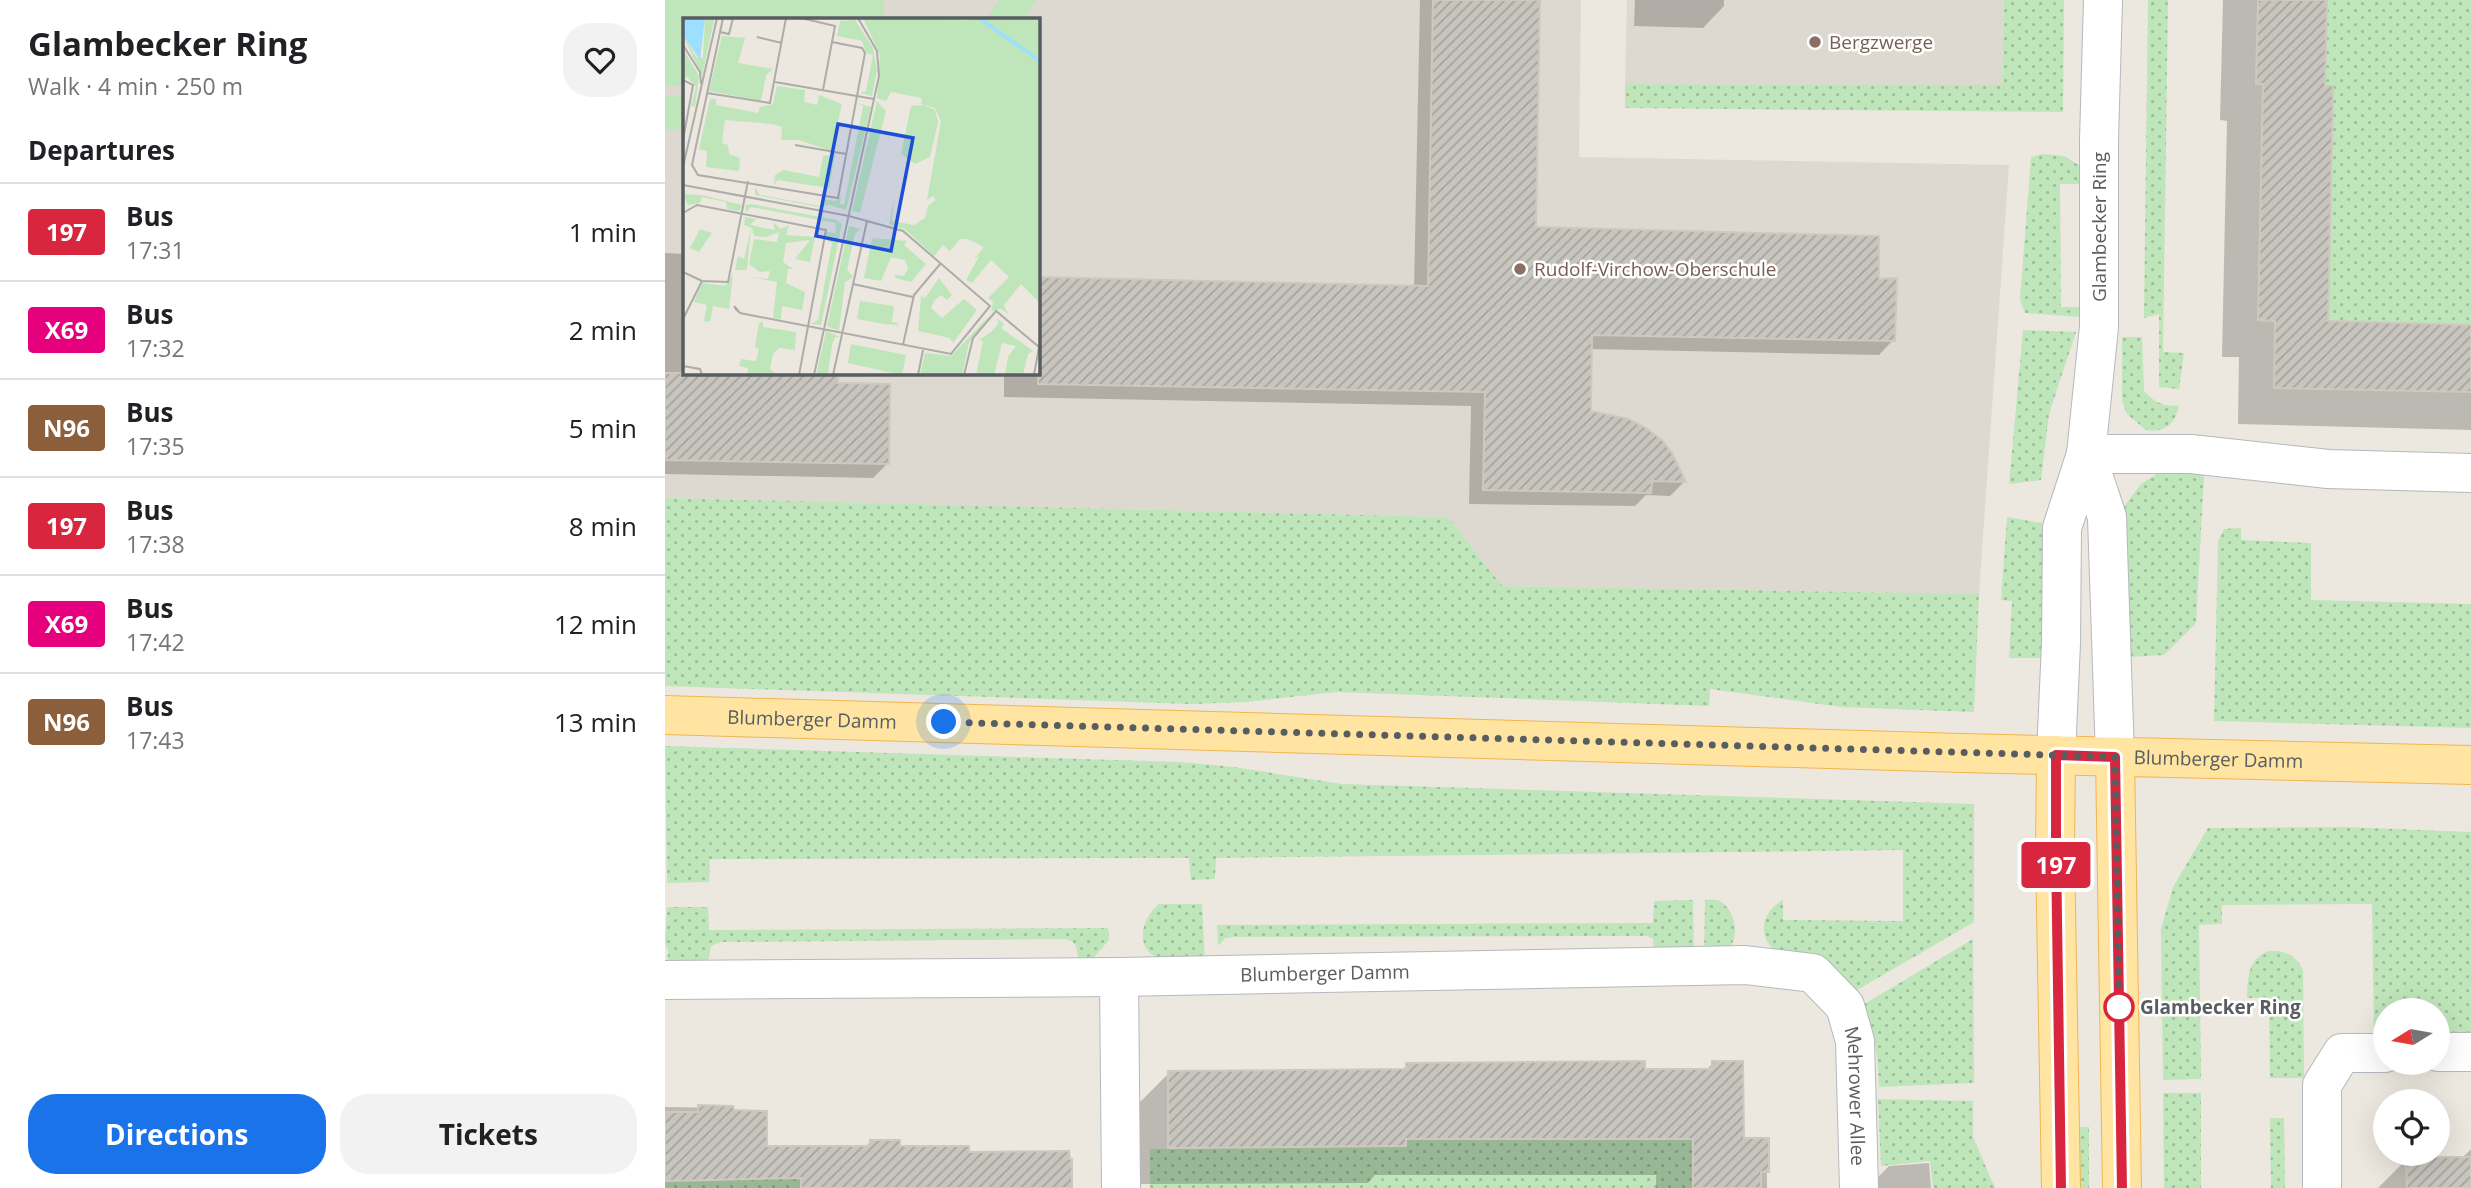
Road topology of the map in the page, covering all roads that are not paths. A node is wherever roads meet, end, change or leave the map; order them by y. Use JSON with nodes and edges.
{"nodes":[{"id":1,"x":2103,"y":0,"type":"edge"},
{"id":2,"x":2086,"y":454,"type":"junction"},
{"id":3,"x":2471,"y":473,"type":"edge"},
{"id":4,"x":665,"y":715,"type":"edge"},
{"id":5,"x":2056,"y":755,"type":"junction"},
{"id":6,"x":2115,"y":757,"type":"junction"},
{"id":7,"x":2471,"y":765,"type":"edge"},
{"id":8,"x":1119,"y":977,"type":"junction"},
{"id":9,"x":665,"y":980,"type":"edge"},
{"id":10,"x":1845,"y":1006,"type":"joint"},
{"id":11,"x":2450,"y":1052,"type":"edge"},
{"id":12,"x":2471,"y":1052,"type":"edge"},
{"id":13,"x":2373,"y":1053,"type":"edge"},
{"id":14,"x":1121,"y":1188,"type":"edge"},
{"id":15,"x":1859,"y":1188,"type":"edge"},
{"id":16,"x":2061,"y":1188,"type":"edge"},
{"id":17,"x":2122,"y":1188,"type":"edge"},
{"id":18,"x":2322,"y":1188,"type":"edge"}],
"edges":[{"from":1,"to":2,"type":"street","name":"Glambecker Ring"},
{"from":2,"to":3,"type":"street"},
{"from":2,"to":5,"type":"street","name":"Glambecker Ring"},
{"from":2,"to":6,"type":"street","name":"Glambecker Ring"},
{"from":4,"to":5,"type":"main road","name":"Blumberger Damm"},
{"from":5,"to":6,"type":"main road","name":"Blumberger Damm"},
{"from":5,"to":16,"type":"main road"},
{"from":6,"to":7,"type":"main road","name":"Blumberger Damm"},
{"from":6,"to":17,"type":"main road"},
{"from":8,"to":9,"type":"street","name":"Blumberger Damm"},
{"from":8,"to":10,"type":"street","name":"Blumberger Damm"},
{"from":8,"to":14,"type":"street"},
{"from":10,"to":15,"type":"street","name":"Mehrower Allee"},
{"from":11,"to":12,"type":"street"},
{"from":13,"to":18,"type":"street"}]}
